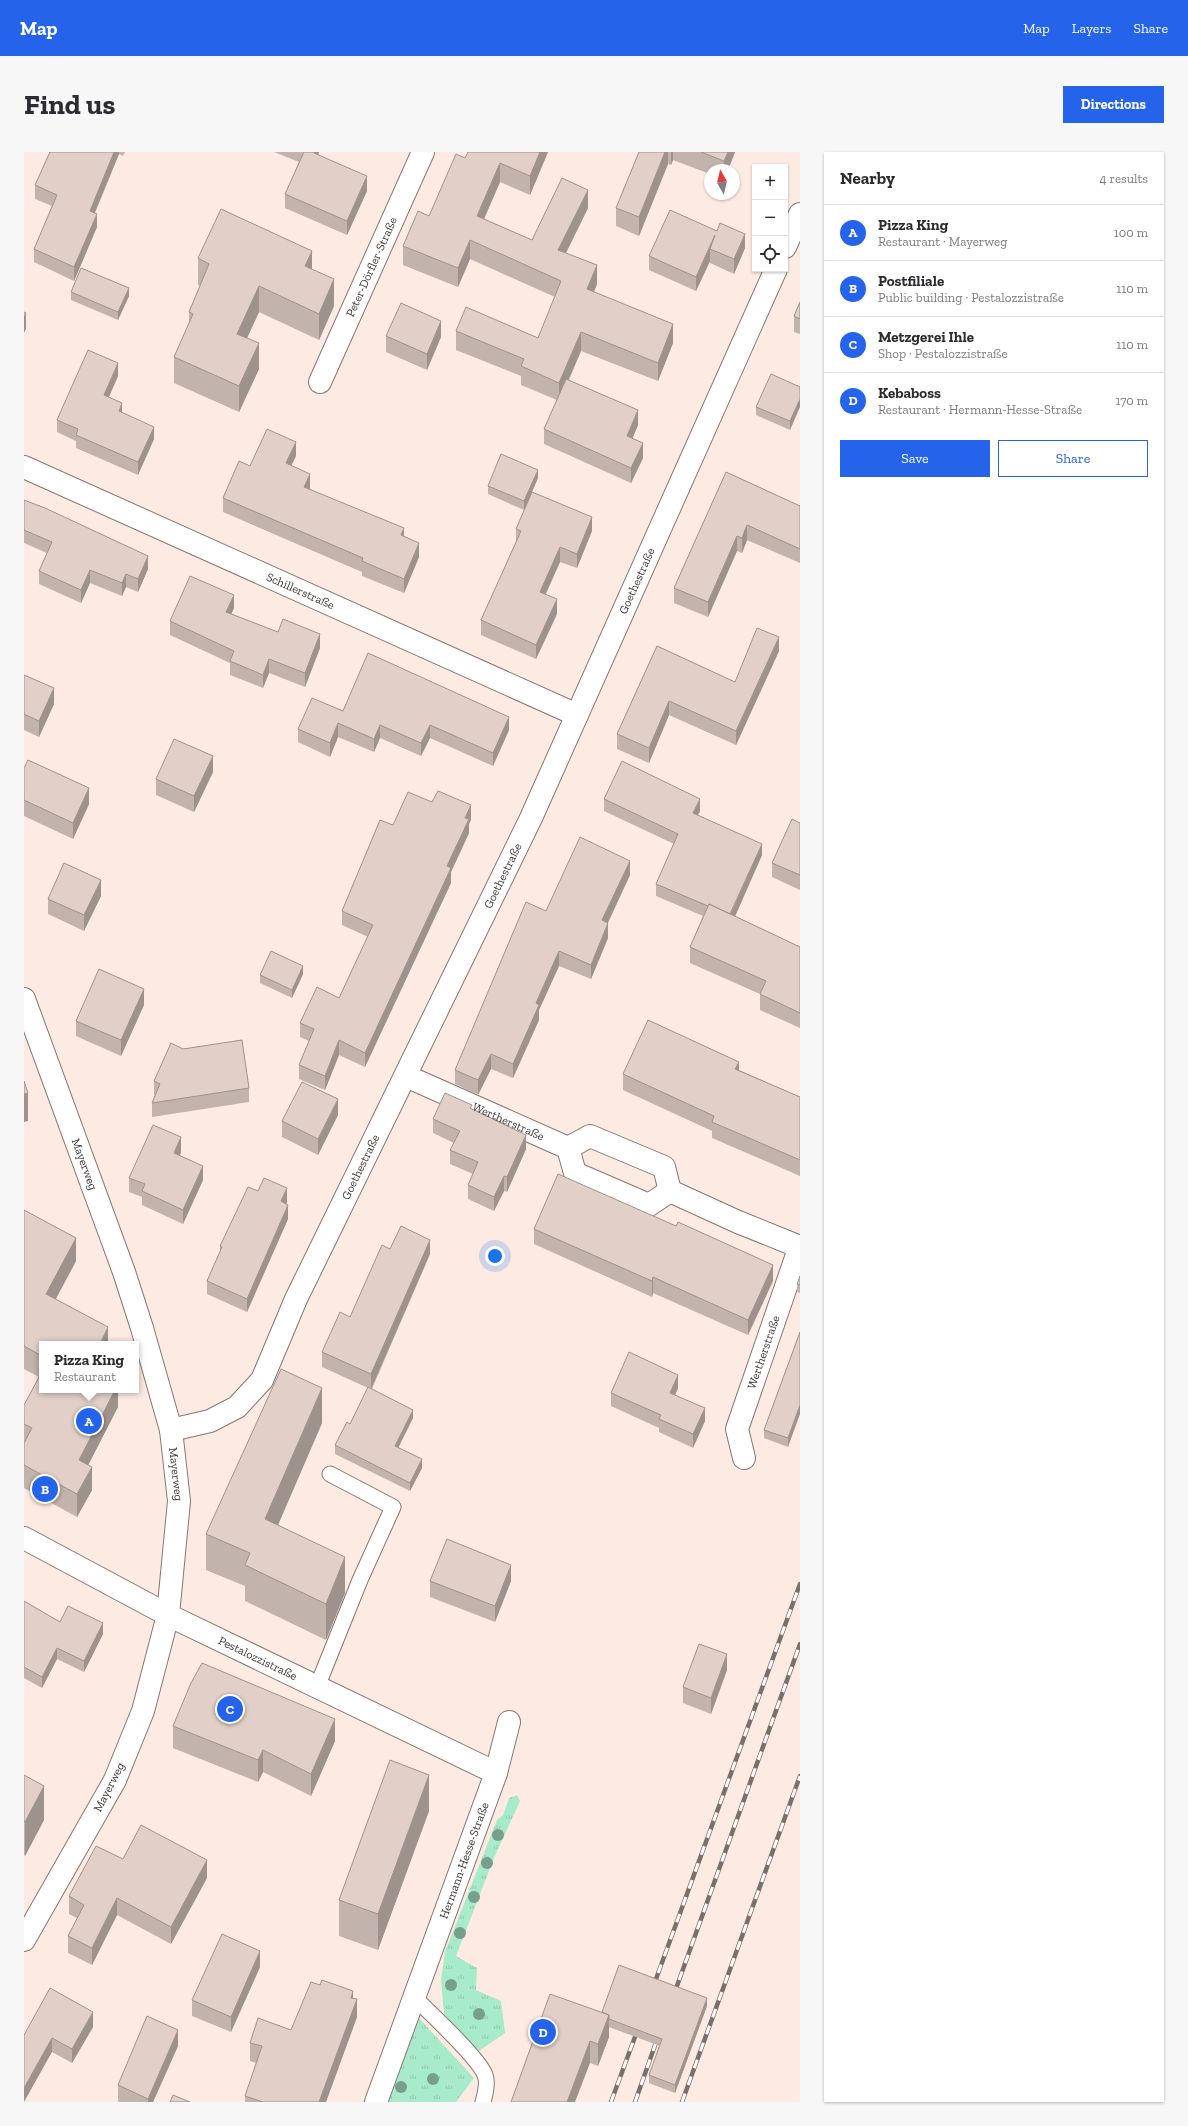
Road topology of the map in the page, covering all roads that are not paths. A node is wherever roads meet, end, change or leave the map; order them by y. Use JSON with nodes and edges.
{"nodes":[{"id":1,"x":423,"y":152,"type":"edge"},
{"id":2,"x":800,"y":214,"type":"edge"},
{"id":3,"x":788,"y":240,"type":"edge"},
{"id":4,"x":775,"y":272,"type":"edge"},
{"id":5,"x":320,"y":382,"type":"dead end"},
{"id":6,"x":24,"y":467,"type":"edge"},
{"id":7,"x":577,"y":715,"type":"junction"},
{"id":8,"x":26,"y":1011,"type":"edge"},
{"id":9,"x":406,"y":1076,"type":"junction"},
{"id":10,"x":568,"y":1148,"type":"junction"},
{"id":11,"x":670,"y":1191,"type":"junction"},
{"id":12,"x":800,"y":1246,"type":"edge"},
{"id":13,"x":171,"y":1430,"type":"junction"},
{"id":14,"x":744,"y":1458,"type":"dead end"},
{"id":15,"x":330,"y":1474,"type":"dead end"},
{"id":16,"x":24,"y":1538,"type":"edge"},
{"id":17,"x":168,"y":1615,"type":"junction"},
{"id":18,"x":317,"y":1687,"type":"junction"},
{"id":19,"x":509,"y":1722,"type":"dead end"},
{"id":20,"x":496,"y":1773,"type":"junction"},
{"id":21,"x":24,"y":1940,"type":"edge"},
{"id":22,"x":414,"y":1997,"type":"junction"},
{"id":23,"x":376,"y":2102,"type":"edge"},
{"id":24,"x":483,"y":2102,"type":"edge"}],
"edges":[{"from":1,"to":5,"type":"street","name":"Peter-Dörfler-Straße"},
{"from":2,"to":3,"type":"street"},
{"from":4,"to":7,"type":"street","name":"Goethestraße"},
{"from":6,"to":7,"type":"street","name":"Schillerstraße"},
{"from":7,"to":9,"type":"street","name":"Goethestraße"},
{"from":8,"to":13,"type":"street","name":"Mayerweg"},
{"from":9,"to":10,"type":"street","name":"Wertherstraße"},
{"from":9,"to":13,"type":"street","name":"Goethestraße"},
{"from":10,"to":11,"type":"street"},
{"from":10,"to":11,"type":"street"},
{"from":11,"to":12,"type":"street","name":"Wertherstraße"},
{"from":12,"to":14,"type":"street","name":"Wertherstraße"},
{"from":13,"to":17,"type":"street","name":"Mayerweg"},
{"from":15,"to":18,"type":"lane"},
{"from":16,"to":17,"type":"street","name":"Pestalozzistraße"},
{"from":17,"to":18,"type":"street","name":"Pestalozzistraße"},
{"from":17,"to":21,"type":"street","name":"Mayerweg"},
{"from":18,"to":20,"type":"street","name":"Pestalozzistraße"},
{"from":19,"to":20,"type":"street","name":"Hermann-Hesse-Straße"},
{"from":20,"to":22,"type":"street","name":"Hermann-Hesse-Straße"},
{"from":22,"to":23,"type":"street","name":"Hermann-Hesse-Straße"},
{"from":22,"to":24,"type":"lane"}]}
